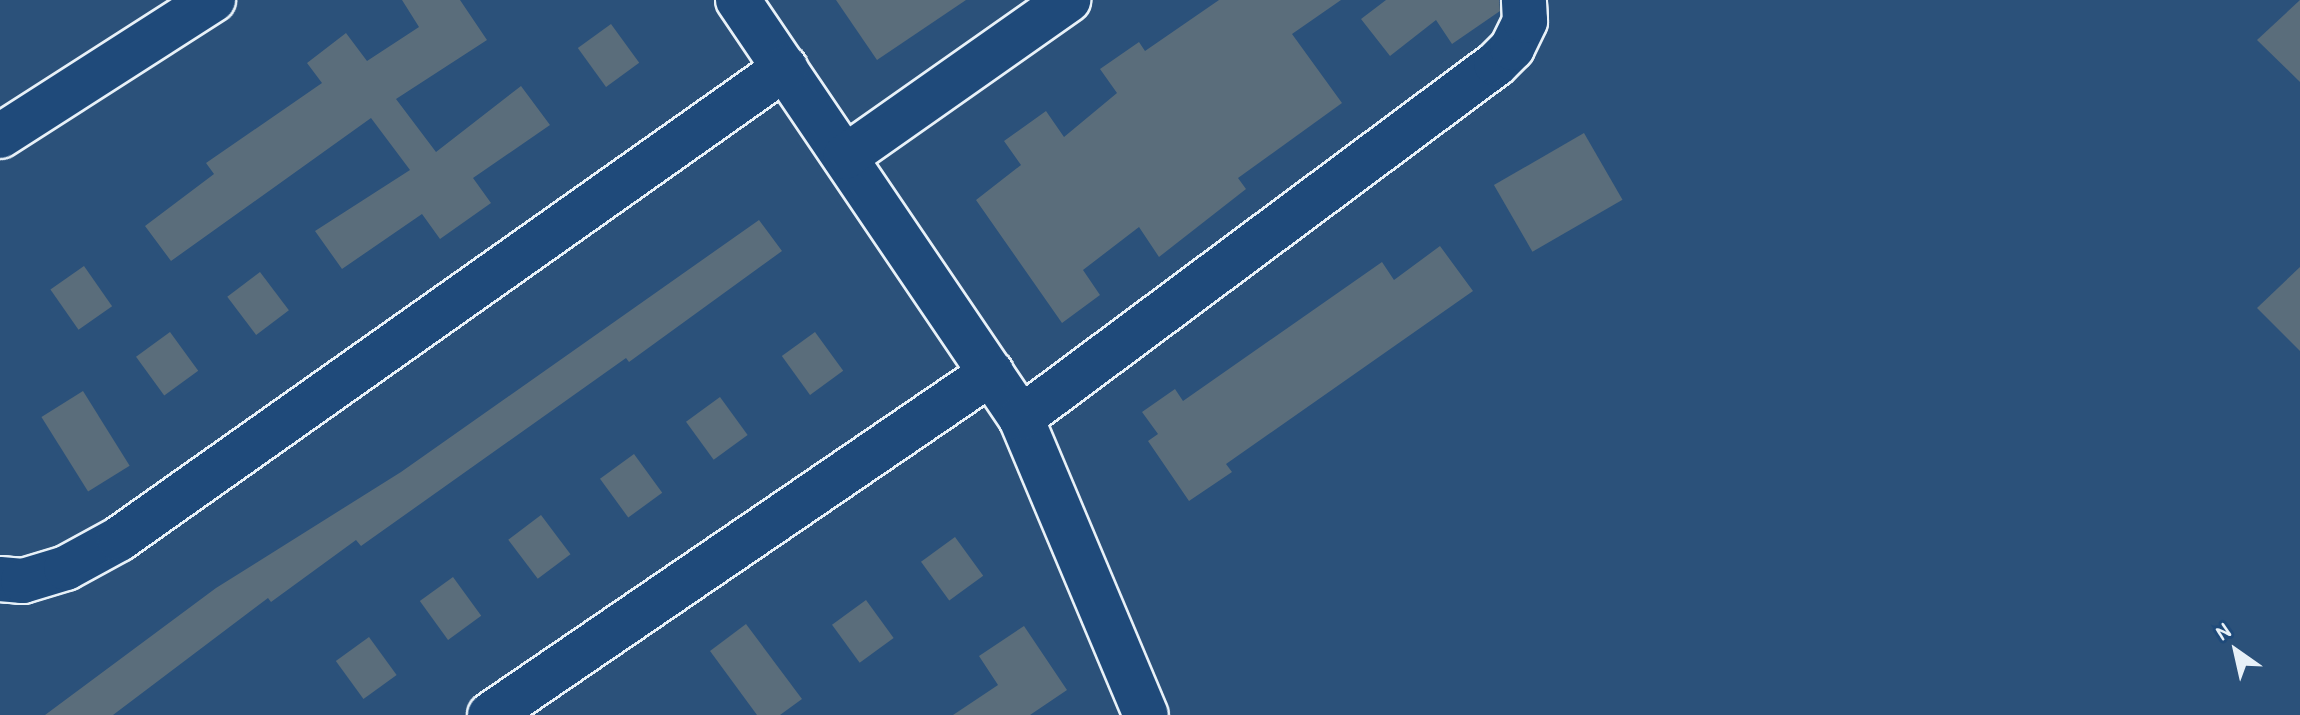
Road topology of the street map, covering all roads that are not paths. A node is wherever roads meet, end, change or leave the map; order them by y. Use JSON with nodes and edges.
{"nodes":[{"id":1,"x":213,"y":0,"type":"edge"},
{"id":2,"x":738,"y":0,"type":"edge"},
{"id":3,"x":1068,"y":0,"type":"edge"},
{"id":4,"x":1524,"y":0,"type":"edge"},
{"id":5,"x":785,"y":68,"type":"junction"},
{"id":6,"x":0,"y":136,"type":"edge"},
{"id":7,"x":845,"y":157,"type":"junction"},
{"id":8,"x":991,"y":373,"type":"junction"},
{"id":9,"x":1021,"y":418,"type":"junction"},
{"id":10,"x":0,"y":579,"type":"edge"},
{"id":11,"x":490,"y":715,"type":"edge"},
{"id":12,"x":1146,"y":715,"type":"edge"}],
"edges":[{"from":1,"to":6,"type":"street"},
{"from":2,"to":5,"type":"street"},
{"from":3,"to":7,"type":"street"},
{"from":4,"to":9,"type":"street"},
{"from":5,"to":7,"type":"street"},
{"from":5,"to":10,"type":"street"},
{"from":7,"to":8,"type":"street"},
{"from":8,"to":9,"type":"street"},
{"from":8,"to":11,"type":"street"},
{"from":9,"to":12,"type":"street"}]}
